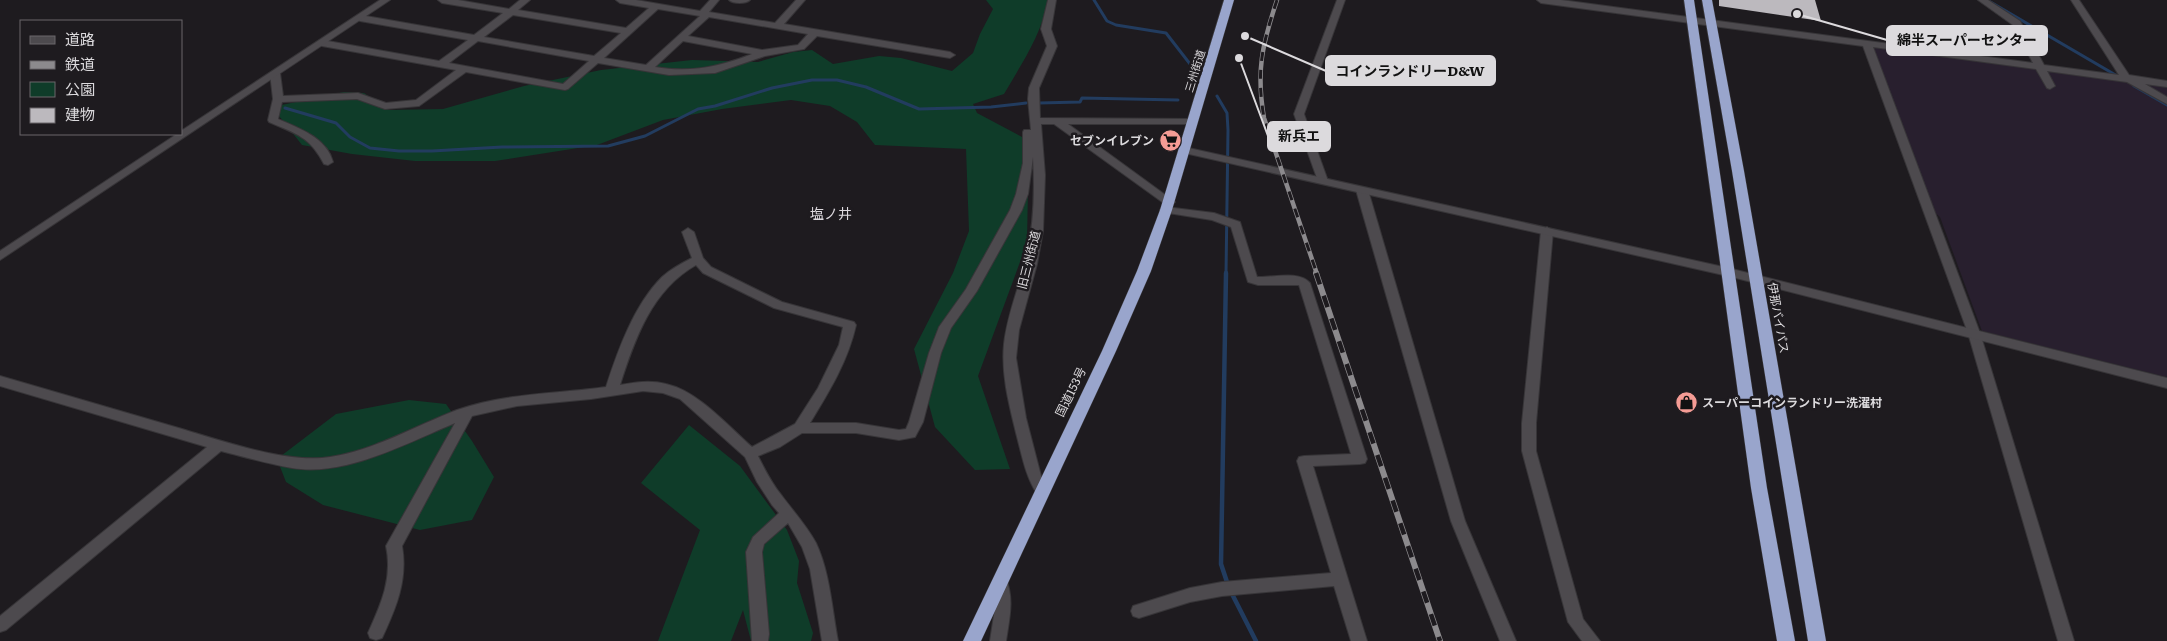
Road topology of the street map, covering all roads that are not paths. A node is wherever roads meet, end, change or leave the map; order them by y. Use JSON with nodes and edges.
{"nodes":[{"id":1,"x":386,"y":0,"type":"edge"},
{"id":2,"x":442,"y":0,"type":"edge"},
{"id":3,"x":526,"y":0,"type":"edge"},
{"id":4,"x":620,"y":0,"type":"edge"},
{"id":5,"x":715,"y":0,"type":"edge"},
{"id":6,"x":733,"y":0,"type":"edge"},
{"id":7,"x":746,"y":0,"type":"edge"},
{"id":8,"x":801,"y":0,"type":"edge"},
{"id":9,"x":1052,"y":0,"type":"edge"},
{"id":10,"x":1230,"y":0,"type":"edge"},
{"id":11,"x":1341,"y":0,"type":"edge"},
{"id":12,"x":1541,"y":0,"type":"edge"},
{"id":13,"x":1689,"y":0,"type":"edge"},
{"id":14,"x":1707,"y":0,"type":"edge"},
{"id":15,"x":1982,"y":0,"type":"edge"},
{"id":16,"x":2075,"y":0,"type":"edge"},
{"id":17,"x":656,"y":6,"type":"junction"},
{"id":18,"x":511,"y":11,"type":"junction"},
{"id":19,"x":705,"y":13,"type":"junction"},
{"id":20,"x":360,"y":18,"type":"junction"},
{"id":21,"x":1692,"y":20,"type":"junction"},
{"id":22,"x":1710,"y":22,"type":"junction"},
{"id":23,"x":778,"y":25,"type":"junction"},
{"id":24,"x":627,"y":31,"type":"junction"},
{"id":25,"x":815,"y":32,"type":"junction"},
{"id":26,"x":477,"y":37,"type":"junction"},
{"id":27,"x":681,"y":38,"type":"junction"},
{"id":28,"x":322,"y":43,"type":"junction"},
{"id":29,"x":1867,"y":43,"type":"junction"},
{"id":30,"x":763,"y":53,"type":"junction"},
{"id":31,"x":950,"y":55,"type":"dead end"},
{"id":32,"x":597,"y":58,"type":"junction"},
{"id":33,"x":442,"y":64,"type":"junction"},
{"id":34,"x":2040,"y":66,"type":"junction"},
{"id":35,"x":464,"y":68,"type":"junction"},
{"id":36,"x":648,"y":68,"type":"junction"},
{"id":37,"x":275,"y":73,"type":"junction"},
{"id":38,"x":2126,"y":77,"type":"junction"},
{"id":39,"x":2167,"y":84,"type":"edge"},
{"id":40,"x":2050,"y":86,"type":"dead end"},
{"id":41,"x":278,"y":99,"type":"junction"},
{"id":42,"x":2167,"y":101,"type":"edge"},
{"id":43,"x":1192,"y":121,"type":"junction"},
{"id":44,"x":1035,"y":122,"type":"junction"},
{"id":45,"x":1058,"y":122,"type":"junction"},
{"id":46,"x":182,"y":135,"type":"edge"},
{"id":47,"x":182,"y":135,"type":"edge"},
{"id":48,"x":1184,"y":150,"type":"junction"},
{"id":49,"x":328,"y":162,"type":"dead end"},
{"id":50,"x":1323,"y":181,"type":"junction"},
{"id":51,"x":1362,"y":190,"type":"junction"},
{"id":52,"x":1167,"y":206,"type":"junction"},
{"id":53,"x":1547,"y":231,"type":"junction"},
{"id":54,"x":688,"y":232,"type":"dead end"},
{"id":55,"x":0,"y":256,"type":"edge"},
{"id":56,"x":698,"y":259,"type":"junction"},
{"id":57,"x":1728,"y":272,"type":"junction"},
{"id":58,"x":1756,"y":278,"type":"junction"},
{"id":59,"x":1974,"y":333,"type":"junction"},
{"id":60,"x":0,"y":381,"type":"edge"},
{"id":61,"x":2167,"y":384,"type":"edge"},
{"id":62,"x":612,"y":390,"type":"junction"},
{"id":63,"x":467,"y":413,"type":"junction"},
{"id":64,"x":800,"y":428,"type":"junction"},
{"id":65,"x":219,"y":445,"type":"junction"},
{"id":66,"x":750,"y":454,"type":"junction"},
{"id":67,"x":1042,"y":490,"type":"junction"},
{"id":68,"x":789,"y":513,"type":"junction"},
{"id":69,"x":1340,"y":579,"type":"junction"},
{"id":70,"x":1000,"y":582,"type":"junction"},
{"id":71,"x":1139,"y":611,"type":"dead end"},
{"id":72,"x":0,"y":625,"type":"edge"},
{"id":73,"x":376,"y":633,"type":"dead end"},
{"id":74,"x":760,"y":641,"type":"edge"},
{"id":75,"x":830,"y":641,"type":"edge"},
{"id":76,"x":972,"y":641,"type":"edge"},
{"id":77,"x":998,"y":641,"type":"edge"},
{"id":78,"x":1359,"y":641,"type":"edge"},
{"id":79,"x":1508,"y":641,"type":"edge"},
{"id":80,"x":1592,"y":641,"type":"edge"},
{"id":81,"x":1786,"y":641,"type":"edge"},
{"id":82,"x":1817,"y":641,"type":"edge"},
{"id":83,"x":2066,"y":641,"type":"edge"}],
"edges":[{"from":1,"to":20,"type":"street"},
{"from":2,"to":18,"type":"street"},
{"from":3,"to":18,"type":"street"},
{"from":4,"to":17,"type":"street"},
{"from":5,"to":19,"type":"street"},
{"from":6,"to":7,"type":"street"},
{"from":8,"to":23,"type":"street"},
{"from":9,"to":44,"type":"street","name":"旧三州街道"},
{"from":10,"to":43,"type":"highway","name":"三州街道"},
{"from":11,"to":50,"type":"street"},
{"from":12,"to":21,"type":"street"},
{"from":13,"to":21,"type":"highway"},
{"from":14,"to":22,"type":"highway","name":"伊那バイパス"},
{"from":15,"to":34,"type":"street"},
{"from":16,"to":38,"type":"street"},
{"from":17,"to":19,"type":"street"},
{"from":17,"to":24,"type":"street"},
{"from":18,"to":24,"type":"street"},
{"from":18,"to":26,"type":"street"},
{"from":19,"to":23,"type":"street"},
{"from":19,"to":27,"type":"street"},
{"from":20,"to":26,"type":"street"},
{"from":20,"to":28,"type":"street"},
{"from":21,"to":22,"type":"street"},
{"from":21,"to":57,"type":"highway"},
{"from":22,"to":29,"type":"street"},
{"from":22,"to":58,"type":"highway","name":"伊那バイパス"},
{"from":23,"to":25,"type":"street"},
{"from":24,"to":32,"type":"street"},
{"from":25,"to":30,"type":"street"},
{"from":25,"to":31,"type":"street"},
{"from":26,"to":32,"type":"street"},
{"from":26,"to":33,"type":"street"},
{"from":27,"to":30,"type":"street"},
{"from":27,"to":36,"type":"street"},
{"from":28,"to":33,"type":"street"},
{"from":28,"to":37,"type":"street"},
{"from":29,"to":34,"type":"street"},
{"from":29,"to":59,"type":"street"},
{"from":30,"to":36,"type":"street"},
{"from":32,"to":35,"type":"street"},
{"from":32,"to":36,"type":"street"},
{"from":33,"to":35,"type":"street"},
{"from":34,"to":38,"type":"street"},
{"from":34,"to":40,"type":"street"},
{"from":35,"to":41,"type":"street"},
{"from":37,"to":41,"type":"street"},
{"from":37,"to":47,"type":"street"},
{"from":38,"to":39,"type":"street"},
{"from":38,"to":42,"type":"street"},
{"from":41,"to":49,"type":"street"},
{"from":43,"to":45,"type":"street"},
{"from":43,"to":48,"type":"highway","name":"三州街道"},
{"from":44,"to":45,"type":"street"},
{"from":44,"to":64,"type":"street"},
{"from":44,"to":67,"type":"street","name":"旧三州街道"},
{"from":45,"to":52,"type":"street"},
{"from":46,"to":55,"type":"street"},
{"from":48,"to":50,"type":"street"},
{"from":48,"to":52,"type":"highway","name":"国道153号"},
{"from":50,"to":51,"type":"street"},
{"from":51,"to":53,"type":"street"},
{"from":51,"to":79,"type":"street"},
{"from":52,"to":67,"type":"highway","name":"国道153号"},
{"from":52,"to":69,"type":"street"},
{"from":53,"to":57,"type":"street"},
{"from":53,"to":80,"type":"street"},
{"from":54,"to":56,"type":"street"},
{"from":56,"to":62,"type":"street"},
{"from":56,"to":64,"type":"street"},
{"from":57,"to":58,"type":"street"},
{"from":57,"to":81,"type":"highway"},
{"from":58,"to":59,"type":"street"},
{"from":58,"to":82,"type":"highway","name":"伊那バイパス"},
{"from":59,"to":61,"type":"street"},
{"from":59,"to":83,"type":"street"},
{"from":60,"to":65,"type":"street"},
{"from":62,"to":63,"type":"street"},
{"from":62,"to":66,"type":"street"},
{"from":63,"to":65,"type":"street"},
{"from":63,"to":73,"type":"street"},
{"from":64,"to":66,"type":"street"},
{"from":65,"to":72,"type":"street"},
{"from":66,"to":68,"type":"street"},
{"from":67,"to":70,"type":"highway","name":"国道153号"},
{"from":68,"to":74,"type":"street"},
{"from":68,"to":75,"type":"street"},
{"from":69,"to":71,"type":"street"},
{"from":69,"to":78,"type":"street"},
{"from":70,"to":76,"type":"highway","name":"国道153号"},
{"from":70,"to":77,"type":"street"}]}
